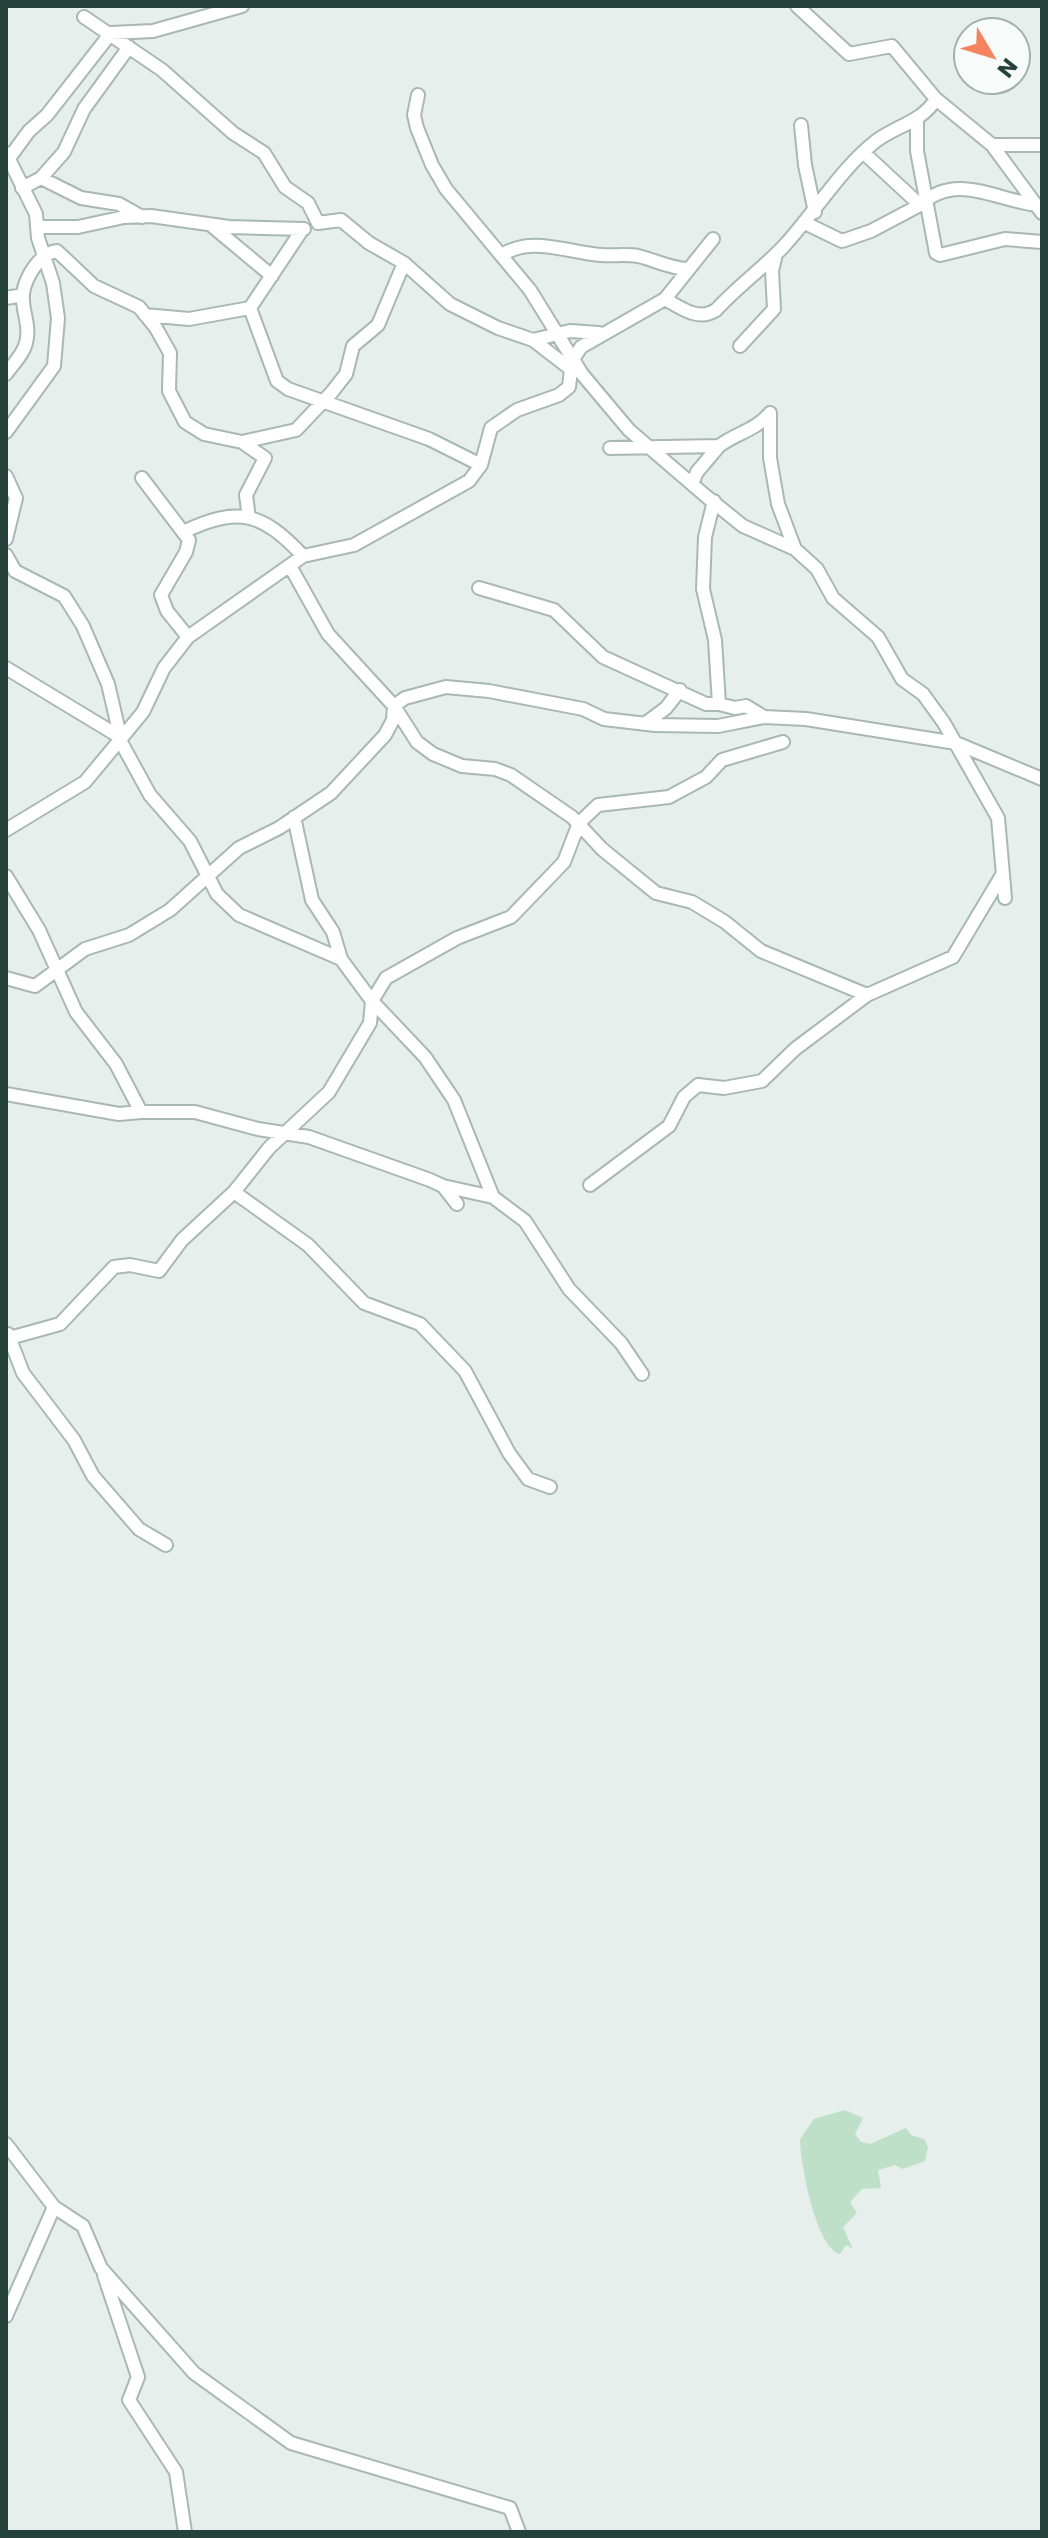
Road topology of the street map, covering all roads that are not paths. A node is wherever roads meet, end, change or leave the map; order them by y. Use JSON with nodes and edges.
{"nodes":[{"id":1,"x":242,"y":6,"type":"edge"},
{"id":2,"x":797,"y":6,"type":"edge"},
{"id":3,"x":84,"y":17,"type":"dead end"},
{"id":4,"x":111,"y":33,"type":"junction"},
{"id":5,"x":129,"y":47,"type":"junction"},
{"id":6,"x":418,"y":95,"type":"dead end"},
{"id":7,"x":936,"y":99,"type":"junction"},
{"id":8,"x":917,"y":118,"type":"junction"},
{"id":9,"x":801,"y":125,"type":"dead end"},
{"id":10,"x":992,"y":145,"type":"junction"},
{"id":11,"x":1042,"y":145,"type":"edge"},
{"id":12,"x":865,"y":154,"type":"junction"},
{"id":13,"x":7,"y":158,"type":"edge"},
{"id":14,"x":41,"y":178,"type":"junction"},
{"id":15,"x":22,"y":188,"type":"junction"},
{"id":16,"x":924,"y":201,"type":"junction"},
{"id":17,"x":814,"y":207,"type":"junction"},
{"id":18,"x":1039,"y":209,"type":"edge"},
{"id":19,"x":142,"y":217,"type":"junction"},
{"id":20,"x":318,"y":223,"type":"junction"},
{"id":21,"x":805,"y":223,"type":"junction"},
{"id":22,"x":210,"y":224,"type":"junction"},
{"id":23,"x":37,"y":227,"type":"junction"},
{"id":24,"x":302,"y":230,"type":"junction"},
{"id":25,"x":823,"y":230,"type":"junction"},
{"id":26,"x":713,"y":239,"type":"dead end"},
{"id":27,"x":1042,"y":242,"type":"edge"},
{"id":28,"x":776,"y":254,"type":"junction"},
{"id":29,"x":502,"y":255,"type":"junction"},
{"id":30,"x":43,"y":257,"type":"junction"},
{"id":31,"x":404,"y":263,"type":"junction"},
{"id":32,"x":687,"y":269,"type":"junction"},
{"id":33,"x":272,"y":276,"type":"junction"},
{"id":34,"x":23,"y":295,"type":"junction"},
{"id":35,"x":6,"y":298,"type":"edge"},
{"id":36,"x":665,"y":299,"type":"junction"},
{"id":37,"x":250,"y":308,"type":"junction"},
{"id":38,"x":145,"y":315,"type":"junction"},
{"id":39,"x":602,"y":333,"type":"junction"},
{"id":40,"x":556,"y":334,"type":"junction"},
{"id":41,"x":533,"y":340,"type":"junction"},
{"id":42,"x":740,"y":346,"type":"dead end"},
{"id":43,"x":572,"y":361,"type":"junction"},
{"id":44,"x":6,"y":374,"type":"edge"},
{"id":45,"x":323,"y":401,"type":"junction"},
{"id":46,"x":6,"y":432,"type":"edge"},
{"id":47,"x":242,"y":442,"type":"junction"},
{"id":48,"x":719,"y":446,"type":"junction"},
{"id":49,"x":610,"y":448,"type":"dead end"},
{"id":50,"x":652,"y":450,"type":"junction"},
{"id":51,"x":481,"y":465,"type":"junction"},
{"id":52,"x":6,"y":476,"type":"edge"},
{"id":53,"x":142,"y":478,"type":"dead end"},
{"id":54,"x":692,"y":484,"type":"junction"},
{"id":55,"x":714,"y":501,"type":"junction"},
{"id":56,"x":249,"y":518,"type":"junction"},
{"id":57,"x":183,"y":532,"type":"junction"},
{"id":58,"x":6,"y":539,"type":"edge"},
{"id":59,"x":795,"y":549,"type":"junction"},
{"id":60,"x":6,"y":555,"type":"edge"},
{"id":61,"x":303,"y":556,"type":"junction"},
{"id":62,"x":290,"y":566,"type":"junction"},
{"id":63,"x":479,"y":588,"type":"dead end"},
{"id":64,"x":188,"y":637,"type":"junction"},
{"id":65,"x":6,"y":668,"type":"edge"},
{"id":66,"x":680,"y":690,"type":"junction"},
{"id":67,"x":719,"y":704,"type":"junction"},
{"id":68,"x":394,"y":706,"type":"junction"},
{"id":69,"x":764,"y":717,"type":"junction"},
{"id":70,"x":645,"y":724,"type":"junction"},
{"id":71,"x":120,"y":737,"type":"junction"},
{"id":72,"x":783,"y":742,"type":"dead end"},
{"id":73,"x":956,"y":743,"type":"junction"},
{"id":74,"x":1042,"y":779,"type":"edge"},
{"id":75,"x":294,"y":817,"type":"junction"},
{"id":76,"x":579,"y":823,"type":"junction"},
{"id":77,"x":6,"y":830,"type":"edge"},
{"id":78,"x":1002,"y":875,"type":"junction"},
{"id":79,"x":6,"y":876,"type":"edge"},
{"id":80,"x":206,"y":876,"type":"junction"},
{"id":81,"x":1005,"y":898,"type":"dead end"},
{"id":82,"x":341,"y":959,"type":"junction"},
{"id":83,"x":57,"y":970,"type":"junction"},
{"id":84,"x":6,"y":978,"type":"edge"},
{"id":85,"x":867,"y":995,"type":"junction"},
{"id":86,"x":372,"y":1001,"type":"junction"},
{"id":87,"x":6,"y":1094,"type":"edge"},
{"id":88,"x":141,"y":1112,"type":"junction"},
{"id":89,"x":289,"y":1133,"type":"junction"},
{"id":90,"x":590,"y":1185,"type":"dead end"},
{"id":91,"x":443,"y":1186,"type":"junction"},
{"id":92,"x":234,"y":1192,"type":"junction"},
{"id":93,"x":493,"y":1197,"type":"junction"},
{"id":94,"x":457,"y":1204,"type":"dead end"},
{"id":95,"x":8,"y":1336,"type":"edge"},
{"id":96,"x":642,"y":1374,"type":"dead end"},
{"id":97,"x":550,"y":1487,"type":"dead end"},
{"id":98,"x":166,"y":1545,"type":"dead end"},
{"id":99,"x":6,"y":2144,"type":"edge"},
{"id":100,"x":54,"y":2207,"type":"junction"},
{"id":101,"x":101,"y":2268,"type":"junction"},
{"id":102,"x":6,"y":2316,"type":"edge"},
{"id":103,"x":185,"y":2532,"type":"edge"},
{"id":104,"x":519,"y":2532,"type":"edge"}],
"edges":[{"from":1,"to":4,"type":"street"},
{"from":2,"to":7,"type":"street"},
{"from":3,"to":4,"type":"street"},
{"from":4,"to":5,"type":"street"},
{"from":4,"to":13,"type":"street"},
{"from":5,"to":14,"type":"street"},
{"from":5,"to":20,"type":"street"},
{"from":6,"to":29,"type":"street"},
{"from":7,"to":8,"type":"street"},
{"from":7,"to":10,"type":"street"},
{"from":8,"to":12,"type":"street"},
{"from":8,"to":16,"type":"street"},
{"from":9,"to":17,"type":"street"},
{"from":10,"to":11,"type":"street"},
{"from":10,"to":18,"type":"street"},
{"from":12,"to":16,"type":"street"},
{"from":12,"to":17,"type":"street"},
{"from":13,"to":15,"type":"street"},
{"from":14,"to":15,"type":"street"},
{"from":14,"to":19,"type":"street"},
{"from":15,"to":23,"type":"street"},
{"from":16,"to":18,"type":"street"},
{"from":16,"to":25,"type":"street"},
{"from":16,"to":27,"type":"street"},
{"from":17,"to":21,"type":"street"},
{"from":17,"to":25,"type":"street"},
{"from":19,"to":22,"type":"street"},
{"from":19,"to":23,"type":"street"},
{"from":20,"to":24,"type":"street"},
{"from":20,"to":31,"type":"street"},
{"from":21,"to":25,"type":"street"},
{"from":21,"to":28,"type":"street"},
{"from":22,"to":24,"type":"street"},
{"from":22,"to":33,"type":"street"},
{"from":23,"to":30,"type":"street"},
{"from":24,"to":33,"type":"street"},
{"from":26,"to":32,"type":"street"},
{"from":28,"to":36,"type":"street"},
{"from":28,"to":42,"type":"street"},
{"from":29,"to":32,"type":"street"},
{"from":29,"to":40,"type":"street"},
{"from":30,"to":34,"type":"street"},
{"from":30,"to":38,"type":"street"},
{"from":30,"to":46,"type":"street"},
{"from":31,"to":41,"type":"street"},
{"from":31,"to":45,"type":"street"},
{"from":32,"to":36,"type":"street"},
{"from":33,"to":37,"type":"street"},
{"from":34,"to":35,"type":"street"},
{"from":34,"to":44,"type":"street"},
{"from":36,"to":39,"type":"street"},
{"from":37,"to":38,"type":"street"},
{"from":37,"to":45,"type":"street"},
{"from":38,"to":47,"type":"street"},
{"from":39,"to":40,"type":"street"},
{"from":39,"to":43,"type":"street"},
{"from":40,"to":41,"type":"street"},
{"from":40,"to":43,"type":"street"},
{"from":41,"to":43,"type":"street"},
{"from":43,"to":50,"type":"street"},
{"from":43,"to":51,"type":"street"},
{"from":45,"to":47,"type":"street"},
{"from":45,"to":51,"type":"street"},
{"from":47,"to":56,"type":"street"},
{"from":48,"to":50,"type":"street"},
{"from":48,"to":54,"type":"street"},
{"from":48,"to":59,"type":"street"},
{"from":49,"to":50,"type":"street"},
{"from":50,"to":54,"type":"street"},
{"from":51,"to":61,"type":"street"},
{"from":52,"to":58,"type":"street"},
{"from":53,"to":57,"type":"street"},
{"from":54,"to":55,"type":"street"},
{"from":55,"to":59,"type":"street"},
{"from":55,"to":67,"type":"street"},
{"from":56,"to":57,"type":"street"},
{"from":56,"to":61,"type":"street"},
{"from":57,"to":64,"type":"street"},
{"from":59,"to":73,"type":"street"},
{"from":60,"to":71,"type":"street"},
{"from":61,"to":62,"type":"street"},
{"from":62,"to":64,"type":"street"},
{"from":62,"to":68,"type":"street"},
{"from":63,"to":66,"type":"street"},
{"from":64,"to":71,"type":"street"},
{"from":65,"to":71,"type":"street"},
{"from":66,"to":67,"type":"street"},
{"from":66,"to":70,"type":"street"},
{"from":67,"to":69,"type":"street"},
{"from":68,"to":70,"type":"street"},
{"from":68,"to":75,"type":"street"},
{"from":68,"to":76,"type":"street"},
{"from":69,"to":70,"type":"street"},
{"from":69,"to":73,"type":"street"},
{"from":71,"to":77,"type":"street"},
{"from":71,"to":80,"type":"street"},
{"from":72,"to":76,"type":"street"},
{"from":73,"to":74,"type":"street"},
{"from":73,"to":78,"type":"street"},
{"from":75,"to":80,"type":"street"},
{"from":75,"to":82,"type":"street"},
{"from":76,"to":85,"type":"street"},
{"from":76,"to":86,"type":"street"},
{"from":78,"to":81,"type":"street"},
{"from":78,"to":85,"type":"street"},
{"from":79,"to":83,"type":"street"},
{"from":80,"to":82,"type":"street"},
{"from":80,"to":83,"type":"street"},
{"from":82,"to":86,"type":"street"},
{"from":83,"to":84,"type":"street"},
{"from":83,"to":88,"type":"street"},
{"from":85,"to":90,"type":"street"},
{"from":86,"to":89,"type":"street"},
{"from":86,"to":93,"type":"street"},
{"from":87,"to":88,"type":"street"},
{"from":88,"to":89,"type":"street"},
{"from":89,"to":91,"type":"street"},
{"from":89,"to":92,"type":"street"},
{"from":91,"to":93,"type":"street"},
{"from":91,"to":94,"type":"street"},
{"from":92,"to":95,"type":"street"},
{"from":92,"to":97,"type":"street"},
{"from":93,"to":96,"type":"street"},
{"from":95,"to":98,"type":"street"},
{"from":99,"to":100,"type":"street"},
{"from":100,"to":101,"type":"street"},
{"from":100,"to":102,"type":"street"},
{"from":101,"to":103,"type":"street"},
{"from":101,"to":104,"type":"street"}]}
